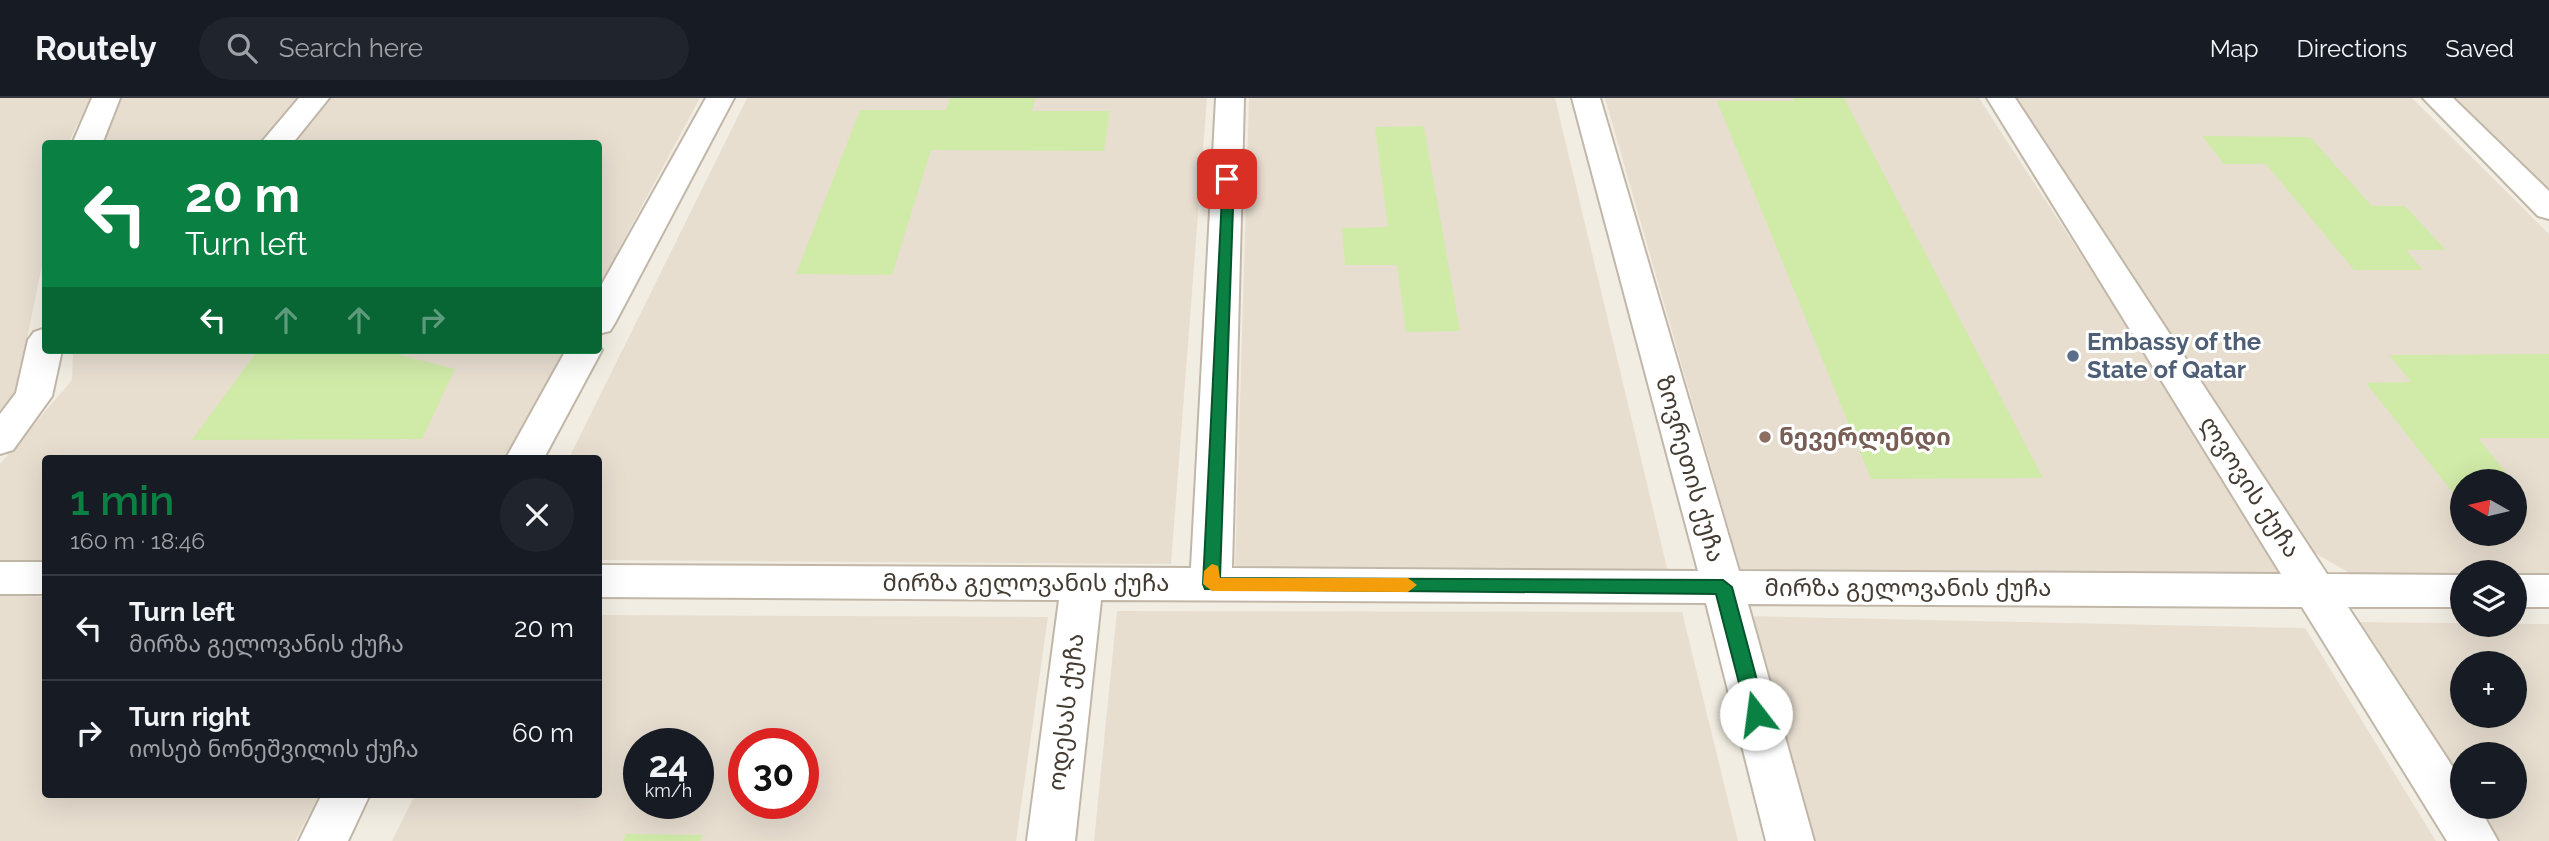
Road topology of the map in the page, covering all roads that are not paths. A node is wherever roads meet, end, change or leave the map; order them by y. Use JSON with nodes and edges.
{"nodes":[{"id":1,"x":106,"y":98,"type":"edge"},
{"id":2,"x":315,"y":98,"type":"edge"},
{"id":3,"x":720,"y":98,"type":"edge"},
{"id":4,"x":1230,"y":98,"type":"edge"},
{"id":5,"x":1586,"y":98,"type":"edge"},
{"id":6,"x":2001,"y":98,"type":"edge"},
{"id":7,"x":2437,"y":98,"type":"edge"},
{"id":8,"x":89,"y":140,"type":"edge"},
{"id":9,"x":278,"y":140,"type":"edge"},
{"id":10,"x":2549,"y":209,"type":"edge"},
{"id":11,"x":602,"y":316,"type":"edge"},
{"id":12,"x":43,"y":354,"type":"edge"},
{"id":13,"x":582,"y":354,"type":"edge"},
{"id":14,"x":0,"y":440,"type":"edge"},
{"id":15,"x":527,"y":455,"type":"edge"},
{"id":16,"x":0,"y":578,"type":"edge"},
{"id":17,"x":42,"y":578,"type":"edge"},
{"id":18,"x":602,"y":581,"type":"edge"},
{"id":19,"x":1082,"y":584,"type":"junction"},
{"id":20,"x":1212,"y":584,"type":"junction"},
{"id":21,"x":1723,"y":587,"type":"junction"},
{"id":22,"x":2317,"y":590,"type":"junction"},
{"id":23,"x":2450,"y":591,"type":"edge"},
{"id":24,"x":2527,"y":591,"type":"edge"},
{"id":25,"x":2549,"y":591,"type":"edge"},
{"id":26,"x":345,"y":798,"type":"edge"},
{"id":27,"x":323,"y":841,"type":"edge"},
{"id":28,"x":1051,"y":841,"type":"edge"},
{"id":29,"x":1790,"y":841,"type":"edge"},
{"id":30,"x":2474,"y":841,"type":"edge"}],
"edges":[{"from":1,"to":8,"type":"street"},
{"from":2,"to":9,"type":"street"},
{"from":3,"to":11,"type":"street"},
{"from":4,"to":20,"type":"street"},
{"from":5,"to":21,"type":"street","name":"ზოვრეთის ქუჩა"},
{"from":6,"to":22,"type":"street","name":"ლვოვის ქუჩა"},
{"from":7,"to":10,"type":"street"},
{"from":12,"to":14,"type":"street"},
{"from":13,"to":15,"type":"street"},
{"from":16,"to":17,"type":"street"},
{"from":18,"to":19,"type":"street","name":"მირზა გელოვანის ქუჩა"},
{"from":19,"to":20,"type":"street","name":"მირზა გელოვანის ქუჩა"},
{"from":19,"to":28,"type":"street","name":"ოდესას ქუჩა"},
{"from":20,"to":21,"type":"street","name":"მირზა გელოვანის ქუჩა"},
{"from":21,"to":22,"type":"street","name":"მირზა გელოვანის ქუჩა"},
{"from":21,"to":29,"type":"street","name":"ზოვრეთის ქუჩა"},
{"from":22,"to":23,"type":"street","name":"მირზა გელოვანის ქუჩა"},
{"from":22,"to":30,"type":"street","name":"ლვოვის ქუჩა"},
{"from":24,"to":25,"type":"street"},
{"from":26,"to":27,"type":"street"}]}
